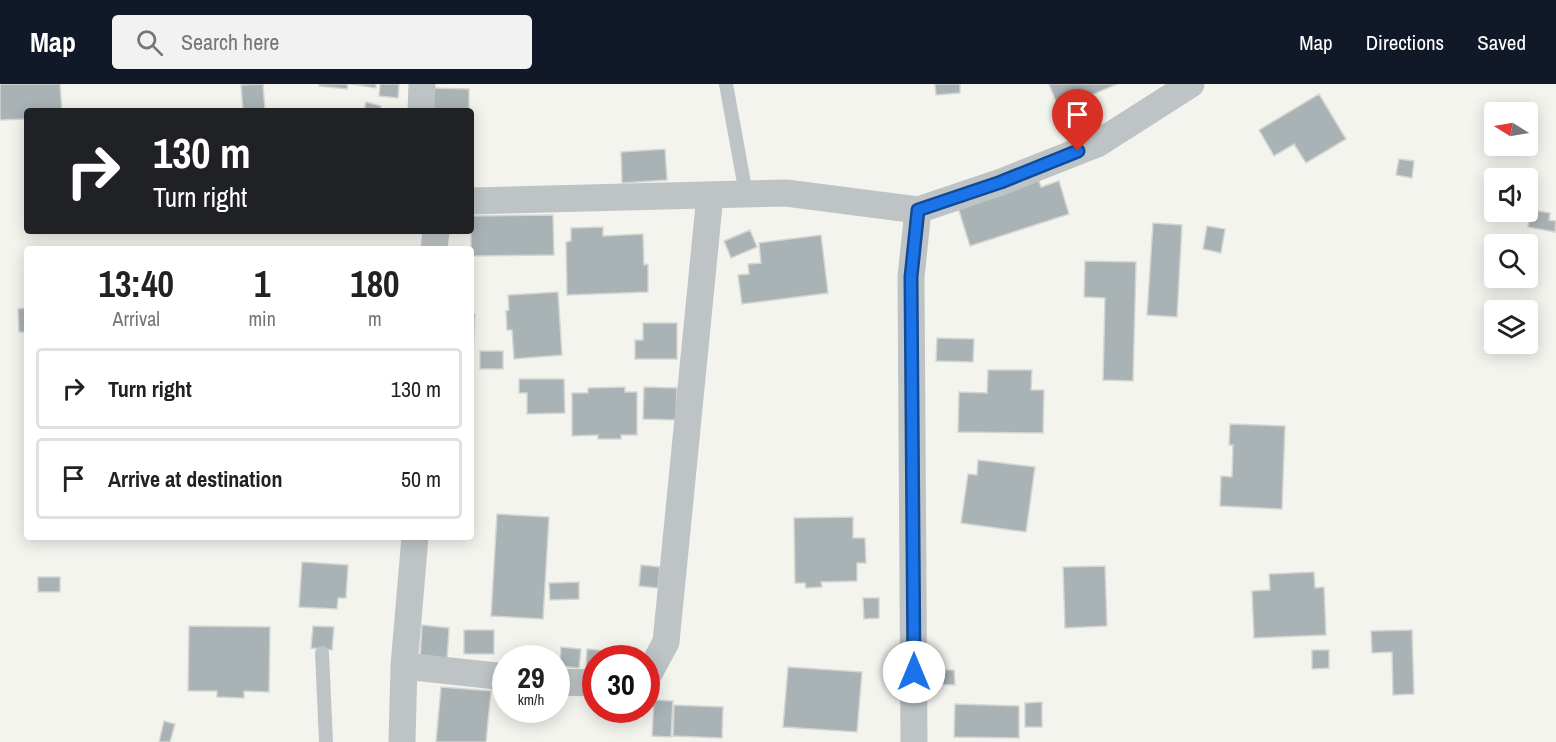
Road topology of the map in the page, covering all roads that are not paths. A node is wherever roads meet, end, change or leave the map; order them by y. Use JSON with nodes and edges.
{"nodes":[{"id":1,"x":422,"y":84,"type":"edge"},
{"id":2,"x":726,"y":84,"type":"edge"},
{"id":3,"x":1191,"y":84,"type":"edge"},
{"id":4,"x":422,"y":108,"type":"edge"},
{"id":5,"x":746,"y":194,"type":"junction"},
{"id":6,"x":710,"y":195,"type":"junction"},
{"id":7,"x":474,"y":201,"type":"edge"},
{"id":8,"x":918,"y":210,"type":"junction"},
{"id":9,"x":415,"y":540,"type":"edge"},
{"id":10,"x":322,"y":653,"type":"dead end"},
{"id":11,"x":660,"y":653,"type":"edge"},
{"id":12,"x":404,"y":666,"type":"junction"},
{"id":13,"x":492,"y":675,"type":"edge"},
{"id":14,"x":326,"y":742,"type":"edge"},
{"id":15,"x":402,"y":742,"type":"edge"},
{"id":16,"x":914,"y":742,"type":"edge"}],
"edges":[{"from":1,"to":4,"type":"street"},
{"from":2,"to":5,"type":"lane"},
{"from":3,"to":8,"type":"street"},
{"from":5,"to":6,"type":"street"},
{"from":5,"to":8,"type":"street"},
{"from":6,"to":7,"type":"street"},
{"from":6,"to":11,"type":"street"},
{"from":8,"to":16,"type":"street"},
{"from":9,"to":12,"type":"street"},
{"from":10,"to":14,"type":"lane"},
{"from":12,"to":13,"type":"street"},
{"from":12,"to":15,"type":"street"}]}
